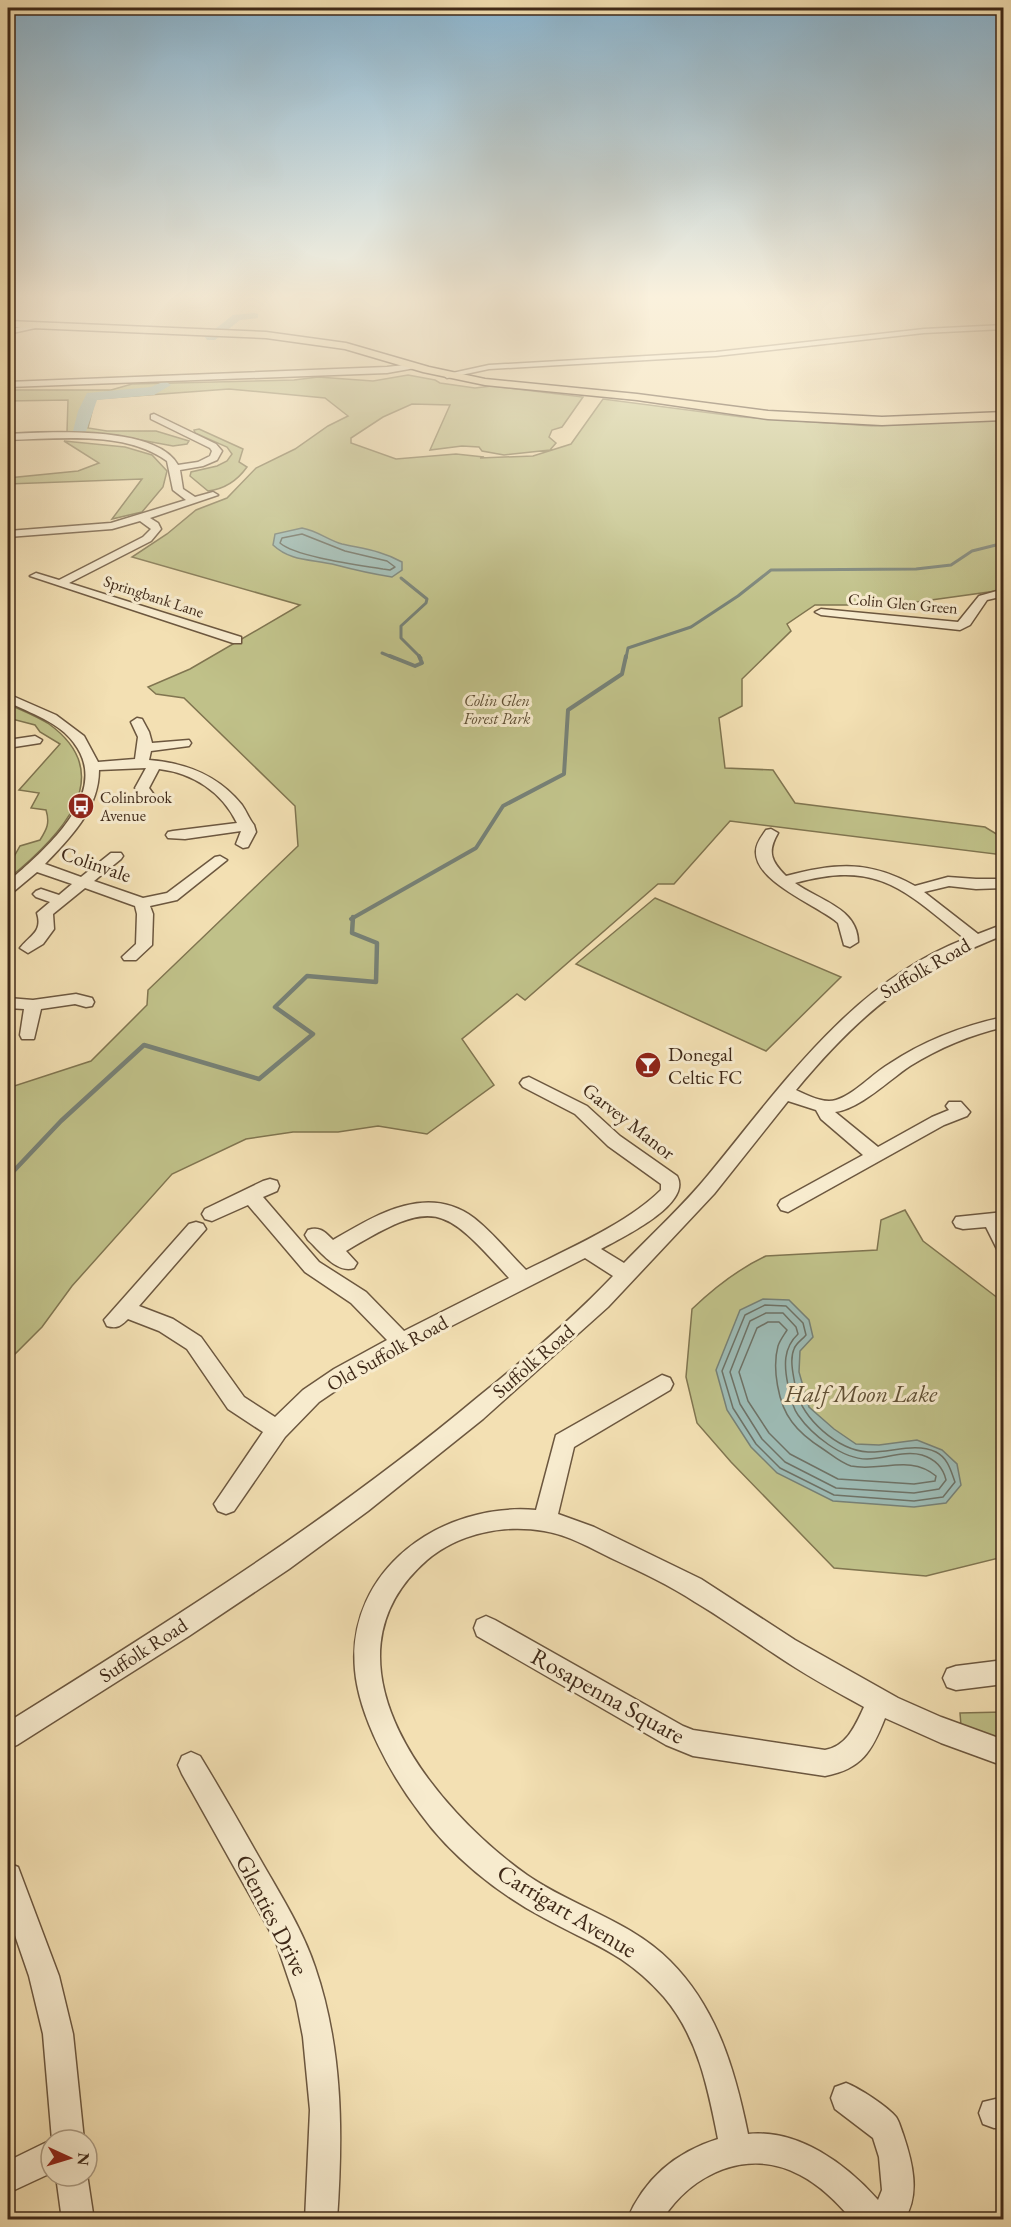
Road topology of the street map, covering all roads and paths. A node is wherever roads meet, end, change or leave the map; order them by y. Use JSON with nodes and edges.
{"nodes":[{"id":1,"x":644,"y":398,"type":"edge"},
{"id":2,"x":1004,"y":416,"type":"edge"},
{"id":3,"x":154,"y":417,"type":"dead end"},
{"id":4,"x":8,"y":437,"type":"edge"},
{"id":5,"x":176,"y":468,"type":"junction"},
{"id":6,"x":213,"y":495,"type":"dead end"},
{"id":7,"x":194,"y":501,"type":"junction"},
{"id":8,"x":142,"y":517,"type":"junction"},
{"id":9,"x":8,"y":534,"type":"edge"},
{"id":10,"x":36,"y":576,"type":"dead end"},
{"id":11,"x":61,"y":583,"type":"junction"},
{"id":12,"x":1004,"y":592,"type":"edge"},
{"id":13,"x":821,"y":612,"type":"dead end"},
{"id":14,"x":237,"y":639,"type":"dead end"},
{"id":15,"x":8,"y":698,"type":"edge"},
{"id":16,"x":137,"y":722,"type":"dead end"},
{"id":17,"x":34,"y":740,"type":"dead end"},
{"id":18,"x":184,"y":743,"type":"dead end"},
{"id":19,"x":8,"y":745,"type":"edge"},
{"id":20,"x":146,"y":748,"type":"junction"},
{"id":21,"x":148,"y":763,"type":"junction"},
{"id":22,"x":93,"y":767,"type":"junction"},
{"id":23,"x":150,"y":800,"type":"dead end"},
{"id":24,"x":247,"y":825,"type":"junction"},
{"id":25,"x":771,"y":833,"type":"dead end"},
{"id":26,"x":173,"y":835,"type":"dead end"},
{"id":27,"x":243,"y":844,"type":"dead end"},
{"id":28,"x":116,"y":856,"type":"dead end"},
{"id":29,"x":220,"y":860,"type":"dead end"},
{"id":30,"x":35,"y":866,"type":"junction"},
{"id":31,"x":784,"y":881,"type":"junction"},
{"id":32,"x":82,"y":882,"type":"junction"},
{"id":33,"x":1004,"y":883,"type":"edge"},
{"id":34,"x":8,"y":889,"type":"edge"},
{"id":35,"x":913,"y":891,"type":"junction"},
{"id":36,"x":41,"y":894,"type":"dead end"},
{"id":37,"x":60,"y":900,"type":"junction"},
{"id":38,"x":142,"y":903,"type":"junction"},
{"id":39,"x":1004,"y":929,"type":"edge"},
{"id":40,"x":128,"y":933,"type":"dead end"},
{"id":41,"x":144,"y":935,"type":"junction"},
{"id":42,"x":975,"y":939,"type":"junction"},
{"id":43,"x":850,"y":942,"type":"dead end"},
{"id":44,"x":28,"y":948,"type":"dead end"},
{"id":45,"x":129,"y":957,"type":"dead end"},
{"id":46,"x":86,"y":1002,"type":"dead end"},
{"id":47,"x":8,"y":1003,"type":"edge"},
{"id":48,"x":33,"y":1005,"type":"junction"},
{"id":49,"x":1004,"y":1022,"type":"edge"},
{"id":50,"x":28,"y":1035,"type":"dead end"},
{"id":51,"x":529,"y":1083,"type":"dead end"},
{"id":52,"x":784,"y":1092,"type":"junction"},
{"id":53,"x":956,"y":1106,"type":"dead end"},
{"id":54,"x":822,"y":1107,"type":"junction"},
{"id":55,"x":876,"y":1155,"type":"junction"},
{"id":56,"x":670,"y":1181,"type":"joint"},
{"id":57,"x":270,"y":1186,"type":"dead end"},
{"id":58,"x":251,"y":1197,"type":"junction"},
{"id":59,"x":788,"y":1204,"type":"dead end"},
{"id":60,"x":212,"y":1214,"type":"dead end"},
{"id":61,"x":998,"y":1219,"type":"edge"},
{"id":62,"x":963,"y":1222,"type":"dead end"},
{"id":63,"x":196,"y":1229,"type":"dead end"},
{"id":64,"x":315,"y":1235,"type":"dead end"},
{"id":65,"x":1004,"y":1244,"type":"edge"},
{"id":66,"x":586,"y":1249,"type":"junction"},
{"id":67,"x":626,"y":1274,"type":"junction"},
{"id":68,"x":523,"y":1280,"type":"junction"},
{"id":69,"x":401,"y":1342,"type":"junction"},
{"id":70,"x":662,"y":1384,"type":"dead end"},
{"id":71,"x":277,"y":1430,"type":"junction"},
{"id":72,"x":226,"y":1504,"type":"dead end"},
{"id":73,"x":545,"y":1521,"type":"junction"},
{"id":74,"x":486,"y":1628,"type":"dead end"},
{"id":75,"x":1004,"y":1672,"type":"edge"},
{"id":76,"x":956,"y":1678,"type":"dead end"},
{"id":77,"x":879,"y":1701,"type":"junction"},
{"id":78,"x":8,"y":1736,"type":"edge"},
{"id":79,"x":1004,"y":1753,"type":"edge"},
{"id":80,"x":191,"y":1764,"type":"dead end"},
{"id":81,"x":8,"y":1877,"type":"edge"},
{"id":82,"x":846,"y":2098,"type":"dead end"},
{"id":83,"x":67,"y":2128,"type":"edge"},
{"id":84,"x":735,"y":2148,"type":"junction"},
{"id":85,"x":39,"y":2162,"type":"edge"},
{"id":86,"x":8,"y":2177,"type":"edge"},
{"id":87,"x":74,"y":2188,"type":"edge"},
{"id":88,"x":78,"y":2220,"type":"edge"},
{"id":89,"x":321,"y":2220,"type":"edge"},
{"id":90,"x":643,"y":2220,"type":"edge"},
{"id":91,"x":874,"y":2220,"type":"edge"},
{"id":92,"x":884,"y":2220,"type":"edge"}],
"edges":[{"from":1,"to":2,"type":"main road"},
{"from":3,"to":5,"type":"street"},
{"from":4,"to":5,"type":"street"},
{"from":5,"to":7,"type":"street"},
{"from":6,"to":7,"type":"street"},
{"from":7,"to":8,"type":"street"},
{"from":8,"to":9,"type":"street"},
{"from":8,"to":11,"type":"street","name":"Springbank Lane"},
{"from":10,"to":11,"type":"street","name":"Springbank Lane"},
{"from":11,"to":14,"type":"street","name":"Springbank Lane"},
{"from":12,"to":13,"type":"street","name":"Colin Glen Green"},
{"from":15,"to":22,"type":"street"},
{"from":16,"to":20,"type":"street"},
{"from":17,"to":19,"type":"street"},
{"from":18,"to":20,"type":"street"},
{"from":20,"to":21,"type":"street"},
{"from":21,"to":22,"type":"street"},
{"from":21,"to":23,"type":"street"},
{"from":21,"to":24,"type":"street"},
{"from":22,"to":30,"type":"street"},
{"from":24,"to":26,"type":"street"},
{"from":24,"to":27,"type":"street"},
{"from":25,"to":31,"type":"street"},
{"from":28,"to":32,"type":"street"},
{"from":29,"to":38,"type":"street"},
{"from":30,"to":32,"type":"street","name":"Colinvale"},
{"from":30,"to":34,"type":"street"},
{"from":31,"to":35,"type":"street"},
{"from":31,"to":43,"type":"street"},
{"from":32,"to":37,"type":"street"},
{"from":32,"to":38,"type":"street","name":"Colinvale"},
{"from":33,"to":35,"type":"street"},
{"from":35,"to":42,"type":"street"},
{"from":36,"to":37,"type":"street"},
{"from":37,"to":44,"type":"street"},
{"from":38,"to":41,"type":"street"},
{"from":39,"to":42,"type":"street","name":"Suffolk Road"},
{"from":40,"to":41,"type":"street"},
{"from":41,"to":45,"type":"street"},
{"from":42,"to":52,"type":"street","name":"Suffolk Road"},
{"from":46,"to":48,"type":"street"},
{"from":47,"to":48,"type":"street"},
{"from":48,"to":50,"type":"street"},
{"from":49,"to":54,"type":"street"},
{"from":51,"to":56,"type":"street","name":"Garvey Manor"},
{"from":52,"to":54,"type":"street"},
{"from":52,"to":67,"type":"street","name":"Suffolk Road"},
{"from":53,"to":55,"type":"street"},
{"from":54,"to":55,"type":"street"},
{"from":55,"to":59,"type":"street"},
{"from":56,"to":66,"type":"street","name":"Old Suffolk Road"},
{"from":57,"to":58,"type":"street"},
{"from":58,"to":60,"type":"street"},
{"from":58,"to":69,"type":"street"},
{"from":61,"to":62,"type":"street"},
{"from":61,"to":65,"type":"street"},
{"from":63,"to":71,"type":"street"},
{"from":64,"to":68,"type":"street"},
{"from":66,"to":67,"type":"street"},
{"from":66,"to":68,"type":"street","name":"Old Suffolk Road"},
{"from":67,"to":78,"type":"street","name":"Suffolk Road"},
{"from":68,"to":69,"type":"street","name":"Old Suffolk Road"},
{"from":69,"to":71,"type":"street","name":"Old Suffolk Road"},
{"from":70,"to":73,"type":"street"},
{"from":71,"to":72,"type":"street","name":"Old Suffolk Road"},
{"from":73,"to":77,"type":"street","name":"Carrigart Avenue"},
{"from":73,"to":84,"type":"street","name":"Carrigart Avenue"},
{"from":74,"to":77,"type":"street","name":"Rosapenna Square"},
{"from":75,"to":76,"type":"street"},
{"from":77,"to":79,"type":"street","name":"Carrigart Avenue"},
{"from":80,"to":89,"type":"street","name":"Glenties Drive"},
{"from":81,"to":83,"type":"street"},
{"from":82,"to":92,"type":"street"},
{"from":84,"to":90,"type":"street"},
{"from":84,"to":91,"type":"street"},
{"from":85,"to":86,"type":"street"},
{"from":87,"to":88,"type":"street"}]}
